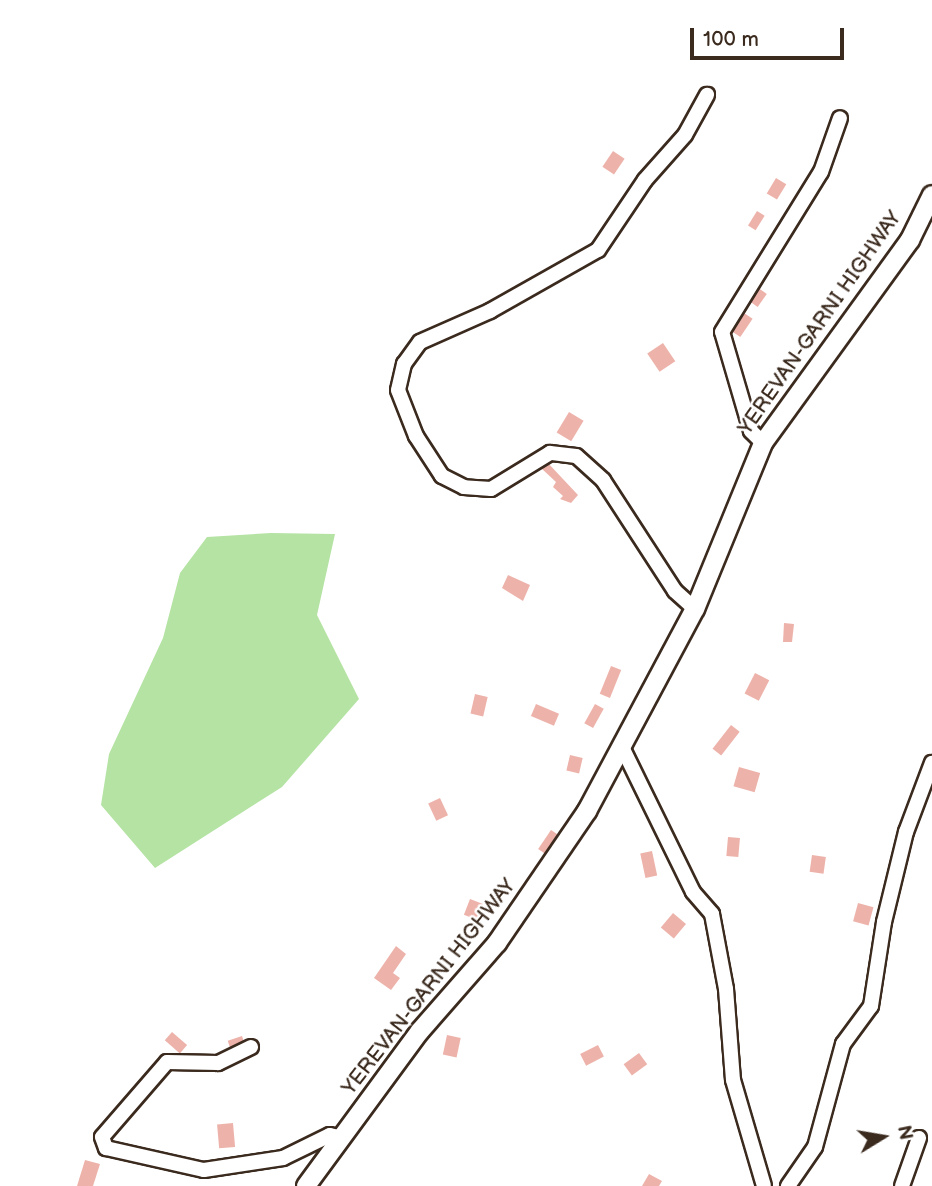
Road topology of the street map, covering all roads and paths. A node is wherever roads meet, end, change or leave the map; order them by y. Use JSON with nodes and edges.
{"nodes":[{"id":1,"x":707,"y":94,"type":"dead end"},
{"id":2,"x":840,"y":118,"type":"dead end"},
{"id":3,"x":932,"y":195,"type":"edge"},
{"id":4,"x":763,"y":443,"type":"junction"},
{"id":5,"x":695,"y":609,"type":"junction"},
{"id":6,"x":623,"y":749,"type":"junction"},
{"id":7,"x":932,"y":763,"type":"edge"},
{"id":8,"x":251,"y":1047,"type":"dead end"},
{"id":9,"x":339,"y":1137,"type":"junction"},
{"id":10,"x":919,"y":1138,"type":"dead end"},
{"id":11,"x":306,"y":1186,"type":"edge"},
{"id":12,"x":764,"y":1186,"type":"edge"},
{"id":13,"x":788,"y":1186,"type":"edge"},
{"id":14,"x":902,"y":1186,"type":"edge"}],
"edges":[{"from":1,"to":5,"type":"street"},
{"from":2,"to":4,"type":"street"},
{"from":3,"to":4,"type":"main road","name":"YEREVAN-GARNI HIGHWAY"},
{"from":4,"to":5,"type":"main road","name":"YEREVAN-GARNI HIGHWAY"},
{"from":5,"to":6,"type":"main road","name":"YEREVAN-GARNI HIGHWAY"},
{"from":6,"to":9,"type":"main road","name":"YEREVAN-GARNI HIGHWAY"},
{"from":6,"to":12,"type":"street"},
{"from":7,"to":13,"type":"street"},
{"from":8,"to":9,"type":"street"},
{"from":9,"to":11,"type":"main road","name":"YEREVAN-GARNI HIGHWAY"},
{"from":10,"to":14,"type":"street"}]}
